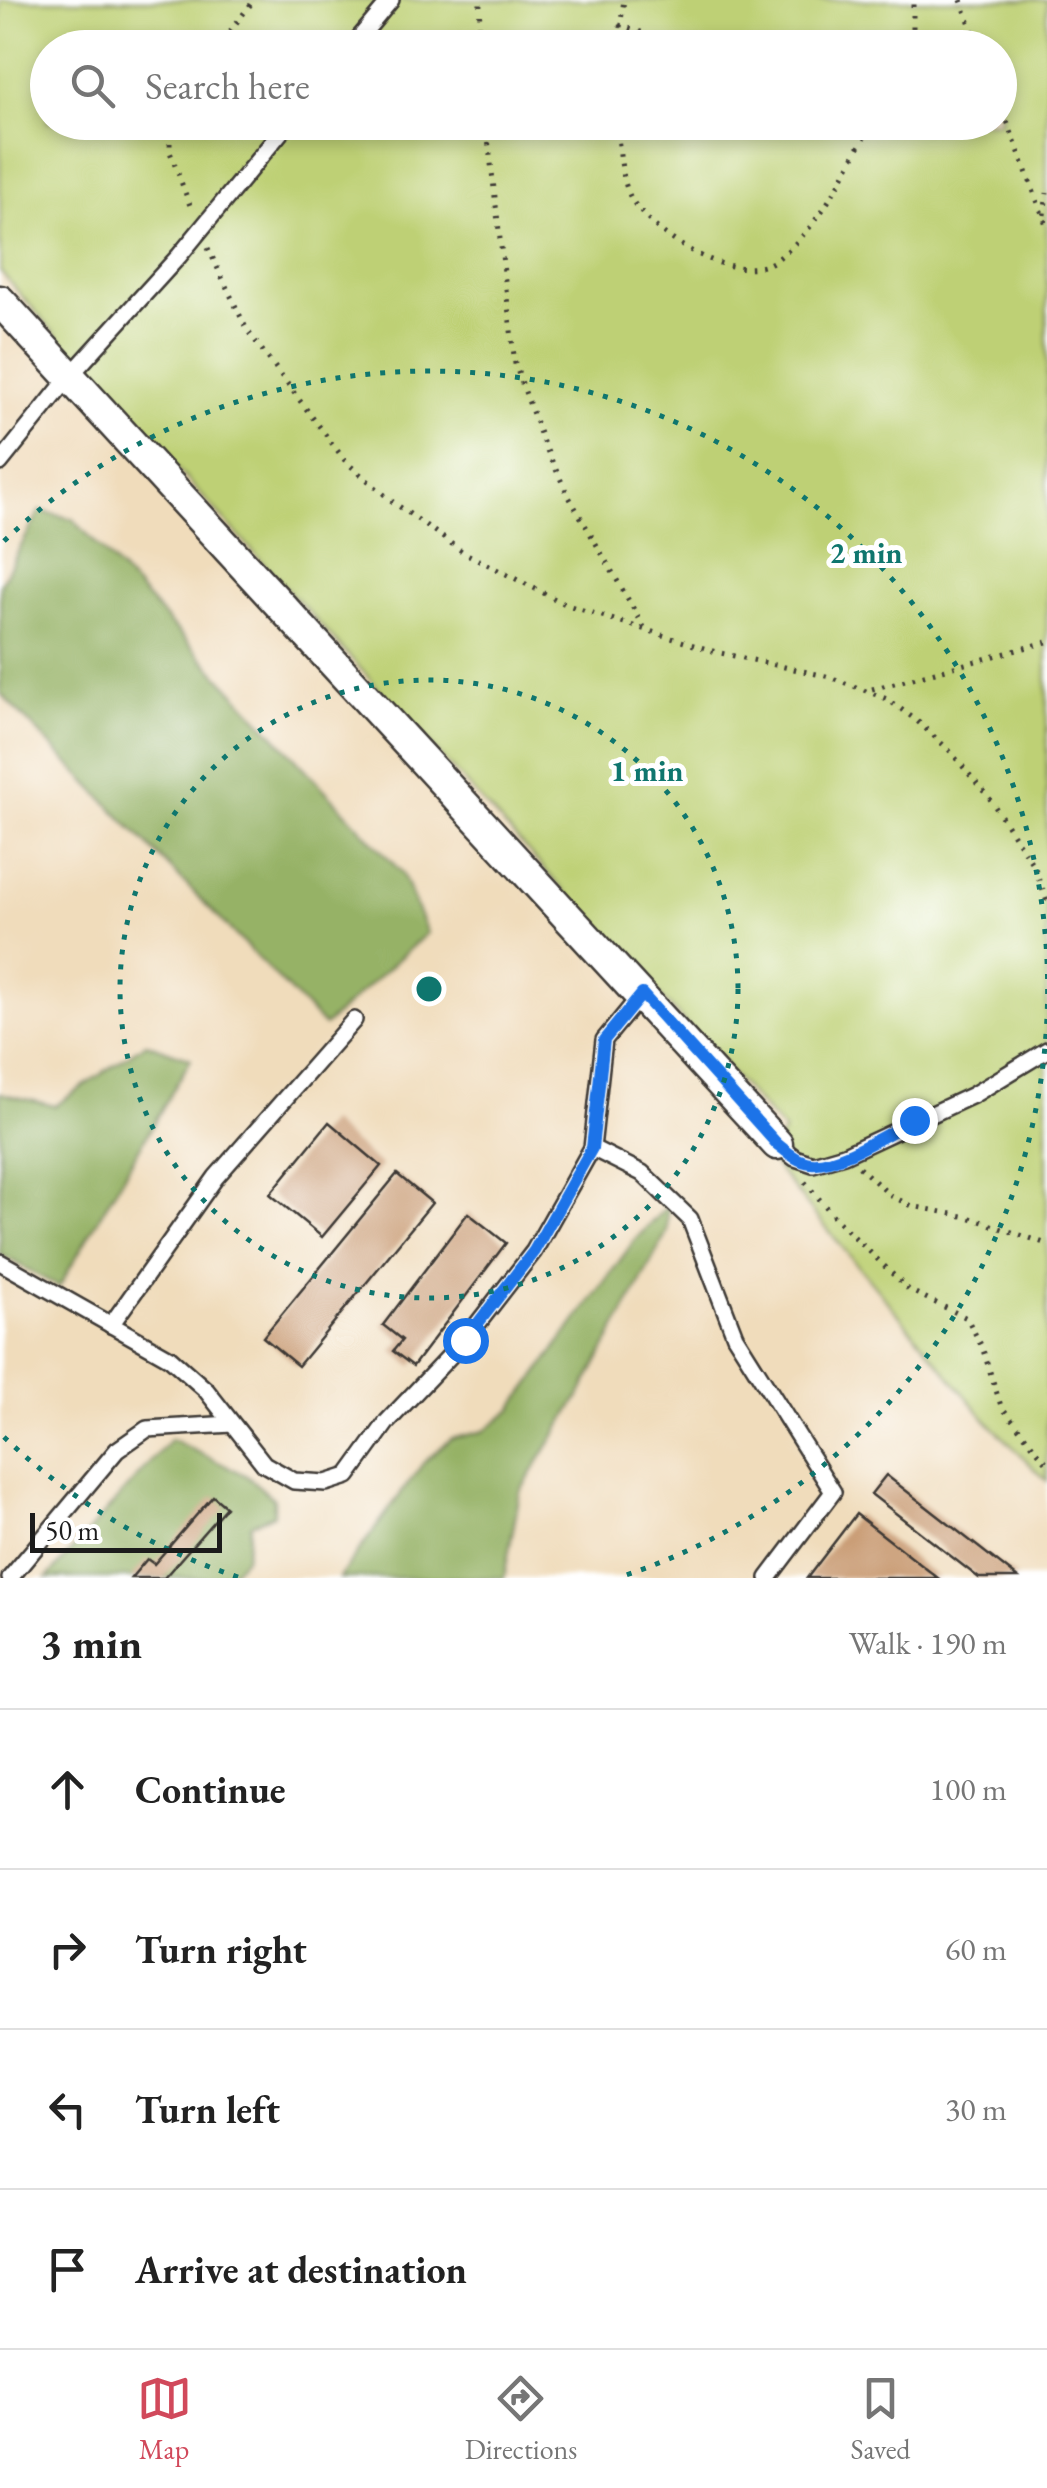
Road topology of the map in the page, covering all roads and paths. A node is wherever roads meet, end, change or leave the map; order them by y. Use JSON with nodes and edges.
{"nodes":[{"id":1,"x":254,"y":0,"type":"edge"},
{"id":2,"x":391,"y":0,"type":"edge"},
{"id":3,"x":480,"y":0,"type":"edge"},
{"id":4,"x":624,"y":0,"type":"edge"},
{"id":5,"x":914,"y":0,"type":"edge"},
{"id":6,"x":960,"y":0,"type":"edge"},
{"id":7,"x":619,"y":26,"type":"junction"},
{"id":8,"x":230,"y":30,"type":"edge"},
{"id":9,"x":366,"y":30,"type":"edge"},
{"id":10,"x":479,"y":30,"type":"edge"},
{"id":11,"x":618,"y":30,"type":"edge"},
{"id":12,"x":632,"y":30,"type":"edge"},
{"id":13,"x":913,"y":30,"type":"edge"},
{"id":14,"x":972,"y":30,"type":"edge"},
{"id":15,"x":170,"y":140,"type":"edge"},
{"id":16,"x":274,"y":140,"type":"edge"},
{"id":17,"x":488,"y":140,"type":"edge"},
{"id":18,"x":620,"y":140,"type":"edge"},
{"id":19,"x":862,"y":140,"type":"edge"},
{"id":20,"x":1015,"y":140,"type":"edge"},
{"id":21,"x":1047,"y":194,"type":"edge"},
{"id":22,"x":1045,"y":218,"type":"edge"},
{"id":23,"x":1047,"y":227,"type":"edge"},
{"id":24,"x":199,"y":231,"type":"junction"},
{"id":25,"x":0,"y":301,"type":"edge"},
{"id":26,"x":70,"y":376,"type":"junction"},
{"id":27,"x":0,"y":463,"type":"edge"},
{"id":28,"x":645,"y":630,"type":"junction"},
{"id":29,"x":1047,"y":642,"type":"edge"},
{"id":30,"x":869,"y":690,"type":"junction"},
{"id":31,"x":1047,"y":902,"type":"edge"},
{"id":32,"x":642,"y":994,"type":"junction"},
{"id":33,"x":354,"y":1020,"type":"dead end"},
{"id":34,"x":1047,"y":1050,"type":"edge"},
{"id":35,"x":592,"y":1148,"type":"junction"},
{"id":36,"x":786,"y":1151,"type":"junction"},
{"id":37,"x":844,"y":1155,"type":"junction"},
{"id":38,"x":1047,"y":1244,"type":"edge"},
{"id":39,"x":0,"y":1262,"type":"edge"},
{"id":40,"x":111,"y":1325,"type":"junction"},
{"id":41,"x":232,"y":1424,"type":"junction"},
{"id":42,"x":1047,"y":1463,"type":"edge"},
{"id":43,"x":10,"y":1578,"type":"edge"},
{"id":44,"x":768,"y":1578,"type":"edge"}],
"edges":[{"from":1,"to":8,"type":"path"},
{"from":2,"to":9,"type":"lane"},
{"from":3,"to":10,"type":"path"},
{"from":4,"to":7,"type":"path"},
{"from":5,"to":13,"type":"path"},
{"from":6,"to":14,"type":"path"},
{"from":7,"to":11,"type":"path"},
{"from":7,"to":12,"type":"path"},
{"from":15,"to":24,"type":"path"},
{"from":16,"to":24,"type":"lane"},
{"from":17,"to":28,"type":"path"},
{"from":18,"to":19,"type":"path"},
{"from":20,"to":22,"type":"path"},
{"from":21,"to":22,"type":"path"},
{"from":22,"to":23,"type":"path"},
{"from":24,"to":26,"type":"lane"},
{"from":24,"to":28,"type":"path"},
{"from":25,"to":26,"type":"street"},
{"from":26,"to":27,"type":"lane"},
{"from":26,"to":32,"type":"street"},
{"from":28,"to":30,"type":"path"},
{"from":29,"to":30,"type":"path"},
{"from":30,"to":31,"type":"path"},
{"from":32,"to":35,"type":"lane"},
{"from":32,"to":36,"type":"street"},
{"from":33,"to":40,"type":"lane"},
{"from":34,"to":37,"type":"lane"},
{"from":35,"to":41,"type":"lane"},
{"from":35,"to":44,"type":"lane"},
{"from":36,"to":37,"type":"lane"},
{"from":36,"to":42,"type":"path"},
{"from":37,"to":38,"type":"path"},
{"from":39,"to":40,"type":"lane"},
{"from":40,"to":41,"type":"lane"},
{"from":41,"to":43,"type":"lane"}]}
